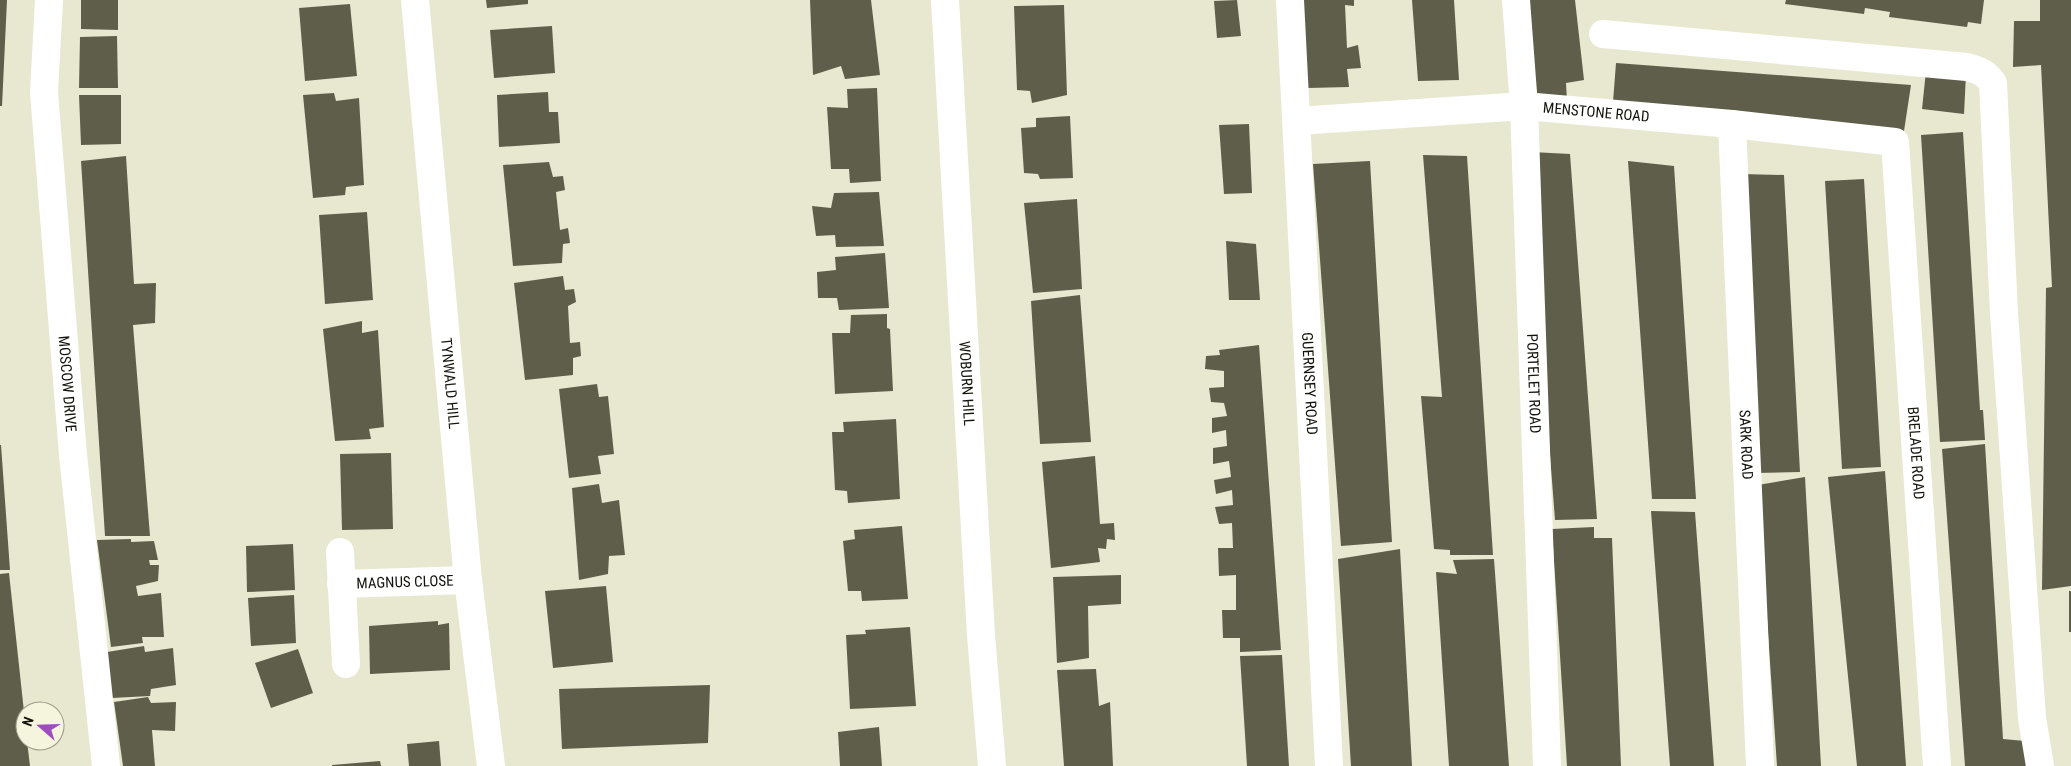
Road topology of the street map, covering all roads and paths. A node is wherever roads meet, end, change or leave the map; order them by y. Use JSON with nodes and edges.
{"nodes":[{"id":1,"x":49,"y":0,"type":"edge"},
{"id":2,"x":415,"y":0,"type":"edge"},
{"id":3,"x":946,"y":0,"type":"edge"},
{"id":4,"x":1290,"y":0,"type":"edge"},
{"id":5,"x":1516,"y":0,"type":"edge"},
{"id":6,"x":1604,"y":34,"type":"dead end"},
{"id":7,"x":1524,"y":106,"type":"junction"},
{"id":8,"x":1297,"y":121,"type":"junction"},
{"id":9,"x":1732,"y":124,"type":"junction"},
{"id":10,"x":1895,"y":142,"type":"joint"},
{"id":11,"x":340,"y":552,"type":"dead end"},
{"id":12,"x":468,"y":580,"type":"junction"},
{"id":13,"x":341,"y":584,"type":"junction"},
{"id":14,"x":346,"y":664,"type":"dead end"},
{"id":15,"x":106,"y":766,"type":"edge"},
{"id":16,"x":491,"y":766,"type":"edge"},
{"id":17,"x":992,"y":766,"type":"edge"},
{"id":18,"x":1329,"y":766,"type":"edge"},
{"id":19,"x":1547,"y":766,"type":"edge"},
{"id":20,"x":1760,"y":766,"type":"edge"},
{"id":21,"x":1937,"y":766,"type":"edge"},
{"id":22,"x":2040,"y":766,"type":"edge"}],
"edges":[{"from":1,"to":15,"type":"street","name":"MOSCOW DRIVE"},
{"from":2,"to":12,"type":"street","name":"TYNWALD HILL"},
{"from":3,"to":17,"type":"street","name":"WOBURN HILL"},
{"from":4,"to":8,"type":"street","name":"GUERNSEY ROAD"},
{"from":5,"to":7,"type":"street","name":"PORTELET ROAD"},
{"from":6,"to":22,"type":"street"},
{"from":7,"to":8,"type":"street","name":"MENSTONE ROAD"},
{"from":7,"to":9,"type":"street","name":"MENSTONE ROAD"},
{"from":7,"to":19,"type":"street","name":"PORTELET ROAD"},
{"from":8,"to":18,"type":"street","name":"GUERNSEY ROAD"},
{"from":9,"to":10,"type":"street","name":"MENSTONE ROAD"},
{"from":9,"to":20,"type":"street","name":"SARK ROAD"},
{"from":10,"to":21,"type":"street","name":"BRELADE ROAD"},
{"from":11,"to":13,"type":"street"},
{"from":12,"to":13,"type":"street","name":"MAGNUS CLOSE"},
{"from":12,"to":16,"type":"street","name":"TYNWALD HILL"},
{"from":13,"to":14,"type":"street"}]}
